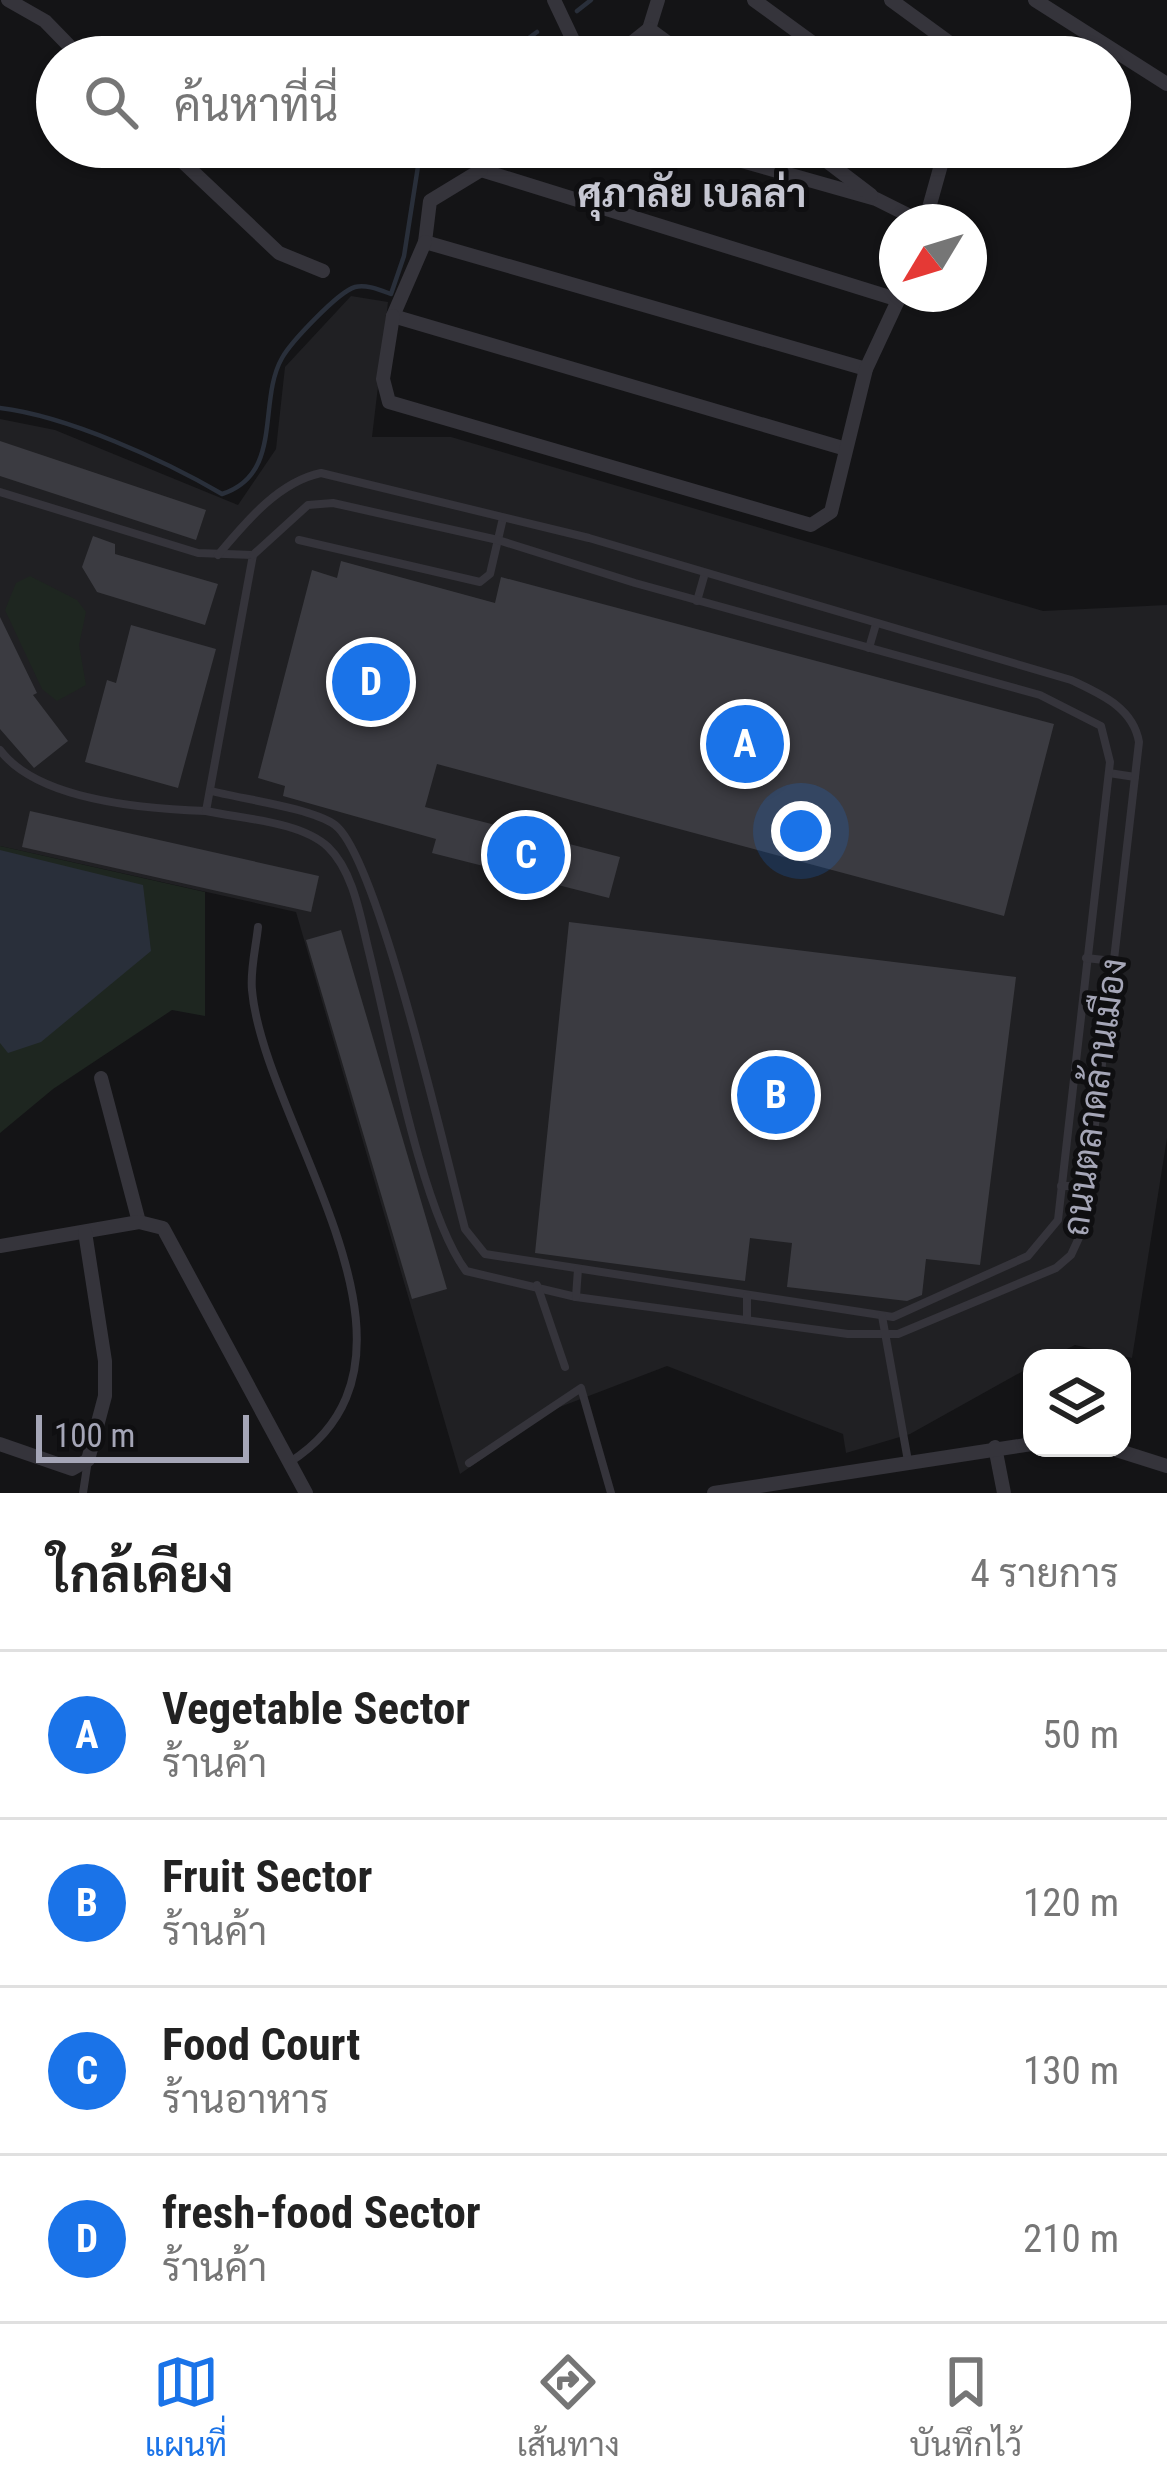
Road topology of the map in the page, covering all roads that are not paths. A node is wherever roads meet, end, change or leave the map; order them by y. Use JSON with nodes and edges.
{"nodes":[{"id":1,"x":8,"y":0,"type":"edge"},
{"id":2,"x":554,"y":0,"type":"edge"},
{"id":3,"x":658,"y":0,"type":"edge"},
{"id":4,"x":754,"y":0,"type":"edge"},
{"id":5,"x":891,"y":0,"type":"edge"},
{"id":6,"x":1035,"y":0,"type":"edge"},
{"id":7,"x":649,"y":28,"type":"junction"},
{"id":8,"x":59,"y":36,"type":"edge"},
{"id":9,"x":571,"y":36,"type":"edge"},
{"id":10,"x":639,"y":36,"type":"edge"},
{"id":11,"x":660,"y":36,"type":"edge"},
{"id":12,"x":803,"y":36,"type":"edge"},
{"id":13,"x":940,"y":36,"type":"edge"},
{"id":14,"x":1092,"y":36,"type":"edge"},
{"id":15,"x":1131,"y":60,"type":"edge"},
{"id":16,"x":1167,"y":83,"type":"edge"},
{"id":17,"x":189,"y":168,"type":"edge"},
{"id":18,"x":767,"y":168,"type":"edge"},
{"id":19,"x":836,"y":168,"type":"edge"},
{"id":20,"x":940,"y":168,"type":"edge"},
{"id":21,"x":481,"y":170,"type":"joint"},
{"id":22,"x":877,"y":199,"type":"junction"},
{"id":23,"x":887,"y":204,"type":"edge"},
{"id":24,"x":929,"y":204,"type":"edge"},
{"id":25,"x":425,"y":242,"type":"junction"},
{"id":26,"x":323,"y":272,"type":"dead end"},
{"id":27,"x":879,"y":291,"type":"edge"},
{"id":28,"x":893,"y":312,"type":"edge"},
{"id":29,"x":393,"y":316,"type":"junction"},
{"id":30,"x":866,"y":369,"type":"junction"},
{"id":31,"x":846,"y":449,"type":"junction"},
{"id":32,"x":0,"y":492,"type":"edge"},
{"id":33,"x":503,"y":518,"type":"junction"},
{"id":34,"x":299,"y":540,"type":"dead end"},
{"id":35,"x":498,"y":540,"type":"junction"},
{"id":36,"x":218,"y":555,"type":"junction"},
{"id":37,"x":253,"y":556,"type":"junction"},
{"id":38,"x":705,"y":573,"type":"junction"},
{"id":39,"x":697,"y":601,"type":"junction"},
{"id":40,"x":876,"y":624,"type":"junction"},
{"id":41,"x":869,"y":648,"type":"junction"},
{"id":42,"x":0,"y":750,"type":"edge"},
{"id":43,"x":1109,"y":773,"type":"junction"},
{"id":44,"x":1135,"y":777,"type":"junction"},
{"id":45,"x":211,"y":791,"type":"junction"},
{"id":46,"x":206,"y":812,"type":"junction"},
{"id":47,"x":258,"y":927,"type":"dead end"},
{"id":48,"x":1086,"y":958,"type":"junction"},
{"id":49,"x":1113,"y":961,"type":"junction"},
{"id":50,"x":101,"y":1078,"type":"dead end"},
{"id":51,"x":1061,"y":1186,"type":"junction"},
{"id":52,"x":1088,"y":1186,"type":"junction"},
{"id":53,"x":139,"y":1222,"type":"junction"},
{"id":54,"x":85,"y":1232,"type":"junction"},
{"id":55,"x":0,"y":1246,"type":"edge"},
{"id":56,"x":578,"y":1268,"type":"junction"},
{"id":57,"x":537,"y":1285,"type":"junction"},
{"id":58,"x":748,"y":1296,"type":"junction"},
{"id":59,"x":576,"y":1297,"type":"junction"},
{"id":60,"x":882,"y":1316,"type":"junction"},
{"id":61,"x":747,"y":1320,"type":"junction"},
{"id":62,"x":883,"y":1334,"type":"junction"},
{"id":63,"x":565,"y":1367,"type":"dead end"},
{"id":64,"x":0,"y":1444,"type":"edge"},
{"id":65,"x":1023,"y":1445,"type":"edge"},
{"id":66,"x":994,"y":1447,"type":"junction"},
{"id":67,"x":1131,"y":1455,"type":"edge"},
{"id":68,"x":88,"y":1460,"type":"junction"},
{"id":69,"x":908,"y":1461,"type":"junction"},
{"id":70,"x":290,"y":1462,"type":"junction"},
{"id":71,"x":469,"y":1463,"type":"dead end"},
{"id":72,"x":1167,"y":1466,"type":"edge"},
{"id":73,"x":82,"y":1493,"type":"edge"},
{"id":74,"x":306,"y":1493,"type":"edge"},
{"id":75,"x":610,"y":1493,"type":"edge"},
{"id":76,"x":714,"y":1493,"type":"edge"},
{"id":77,"x":1004,"y":1493,"type":"edge"}],
"edges":[{"from":1,"to":8,"type":"street"},
{"from":2,"to":9,"type":"street"},
{"from":3,"to":7,"type":"street"},
{"from":4,"to":12,"type":"street"},
{"from":5,"to":13,"type":"street"},
{"from":6,"to":14,"type":"street"},
{"from":7,"to":10,"type":"street"},
{"from":7,"to":11,"type":"street"},
{"from":15,"to":16,"type":"street"},
{"from":17,"to":26,"type":"street"},
{"from":18,"to":22,"type":"street"},
{"from":19,"to":22,"type":"street"},
{"from":20,"to":24,"type":"street"},
{"from":21,"to":25,"type":"street"},
{"from":21,"to":27,"type":"street"},
{"from":22,"to":23,"type":"street"},
{"from":25,"to":29,"type":"street"},
{"from":25,"to":30,"type":"street"},
{"from":28,"to":30,"type":"street"},
{"from":29,"to":31,"type":"street"},
{"from":29,"to":31,"type":"street"},
{"from":30,"to":31,"type":"street"},
{"from":32,"to":36,"type":"lane"},
{"from":33,"to":35,"type":"lane"},
{"from":33,"to":36,"type":"lane","name":"ถนนตลาดล้านเมือง"},
{"from":33,"to":38,"type":"lane","name":"ถนนตลาดล้านเมือง"},
{"from":34,"to":35,"type":"lane"},
{"from":35,"to":37,"type":"lane","name":"ถนนตลาดล้านเมือง"},
{"from":35,"to":39,"type":"lane","name":"ถนนตลาดล้านเมือง"},
{"from":36,"to":37,"type":"lane"},
{"from":37,"to":45,"type":"lane"},
{"from":38,"to":39,"type":"lane"},
{"from":38,"to":40,"type":"lane","name":"ถนนตลาดล้านเมือง"},
{"from":39,"to":41,"type":"lane","name":"ถนนตลาดล้านเมือง"},
{"from":40,"to":41,"type":"lane"},
{"from":40,"to":44,"type":"lane","name":"ถนนตลาดล้านเมือง"},
{"from":41,"to":43,"type":"lane","name":"ถนนตลาดล้านเมือง"},
{"from":42,"to":46,"type":"lane","name":"ถนนตลาดล้านเมือง"},
{"from":43,"to":44,"type":"lane"},
{"from":43,"to":48,"type":"lane","name":"ถนนตลาดล้านเมือง"},
{"from":44,"to":49,"type":"lane","name":"ถนนตลาดล้านเมือง"},
{"from":45,"to":46,"type":"lane"},
{"from":45,"to":56,"type":"lane","name":"ถนนตลาดล้านเมือง"},
{"from":46,"to":57,"type":"lane","name":"ถนนตลาดล้านเมือง"},
{"from":47,"to":70,"type":"lane"},
{"from":48,"to":49,"type":"lane"},
{"from":48,"to":51,"type":"lane","name":"ถนนตลาดล้านเมือง"},
{"from":49,"to":52,"type":"lane","name":"ถนนตลาดล้านเมือง"},
{"from":50,"to":53,"type":"street"},
{"from":51,"to":52,"type":"lane"},
{"from":51,"to":60,"type":"lane","name":"ถนนตลาดล้านเมือง"},
{"from":52,"to":62,"type":"lane","name":"ถนนตลาดล้านเมือง"},
{"from":53,"to":54,"type":"street"},
{"from":53,"to":70,"type":"street"},
{"from":54,"to":55,"type":"street"},
{"from":54,"to":68,"type":"street"},
{"from":56,"to":58,"type":"lane","name":"ถนนตลาดล้านเมือง"},
{"from":56,"to":59,"type":"lane"},
{"from":57,"to":59,"type":"lane","name":"ถนนตลาดล้านเมือง"},
{"from":57,"to":63,"type":"lane"},
{"from":58,"to":60,"type":"lane","name":"ถนนตลาดล้านเมือง"},
{"from":58,"to":61,"type":"lane"},
{"from":59,"to":61,"type":"lane","name":"ถนนตลาดล้านเมือง"},
{"from":60,"to":62,"type":"lane"},
{"from":61,"to":62,"type":"lane","name":"ถนนตลาดล้านเมือง"},
{"from":62,"to":69,"type":"lane"},
{"from":64,"to":68,"type":"street"},
{"from":65,"to":66,"type":"street"},
{"from":66,"to":69,"type":"street"},
{"from":66,"to":77,"type":"street"},
{"from":67,"to":72,"type":"street"},
{"from":68,"to":73,"type":"lane"},
{"from":69,"to":76,"type":"street"},
{"from":70,"to":74,"type":"street"},
{"from":71,"to":75,"type":"lane"}]}
